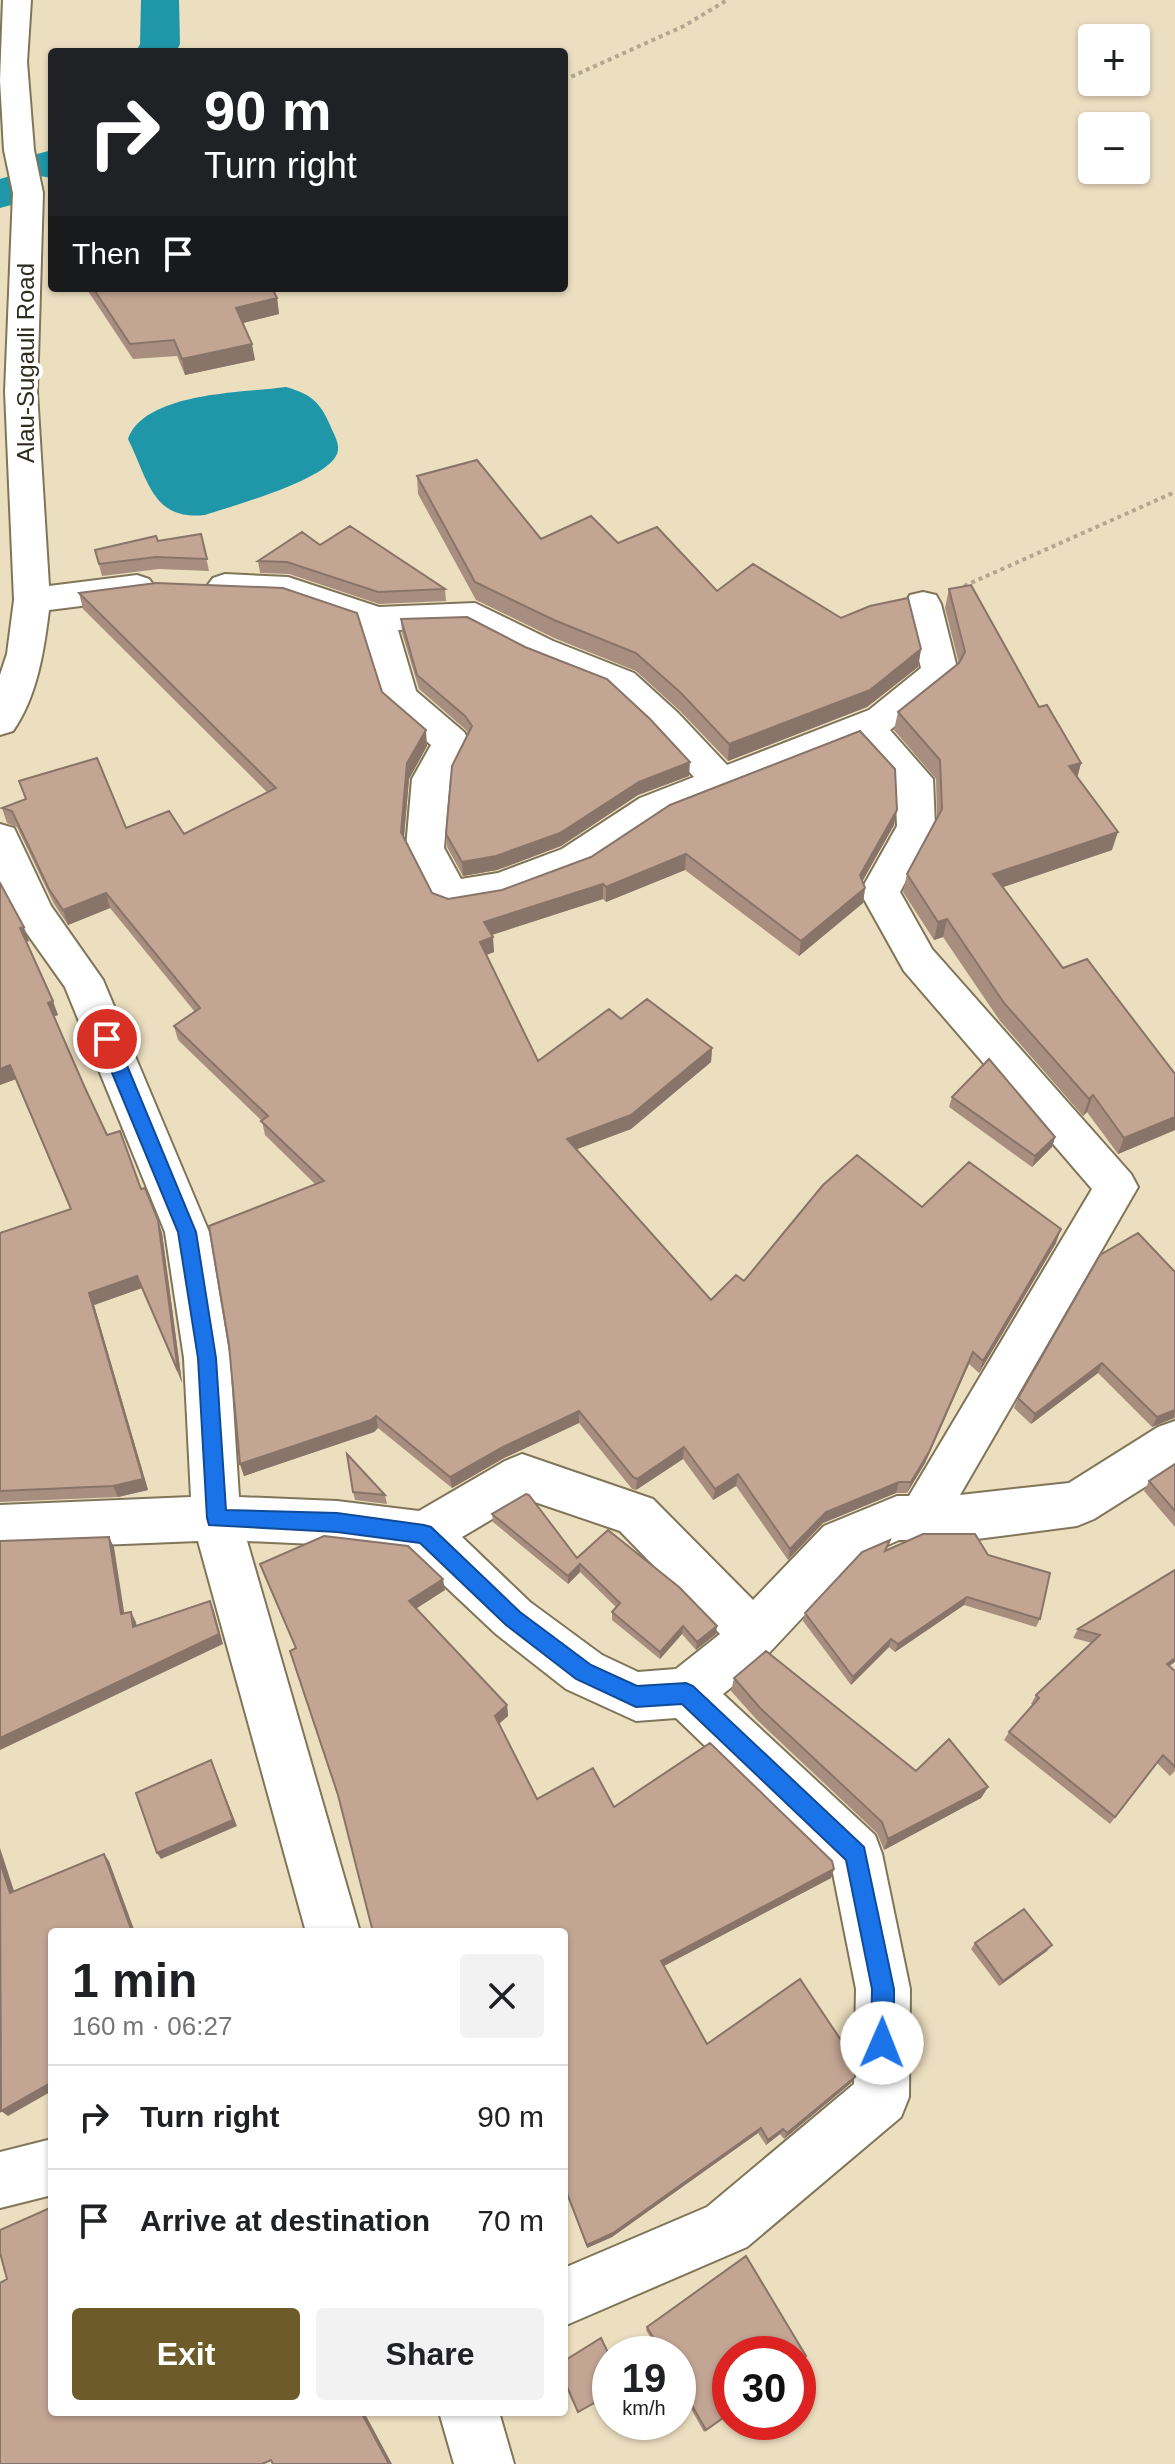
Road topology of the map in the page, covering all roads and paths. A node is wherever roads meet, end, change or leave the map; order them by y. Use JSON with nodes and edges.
{"nodes":[{"id":1,"x":17,"y":0,"type":"edge"},
{"id":2,"x":727,"y":0,"type":"edge"},
{"id":3,"x":568,"y":78,"type":"edge"},
{"id":4,"x":9,"y":156,"type":"edge"},
{"id":5,"x":1175,"y":492,"type":"edge"},
{"id":6,"x":32,"y":600,"type":"junction"},
{"id":7,"x":923,"y":604,"type":"joint"},
{"id":8,"x":377,"y":619,"type":"junction"},
{"id":9,"x":0,"y":722,"type":"edge"},
{"id":10,"x":864,"y":726,"type":"junction"},
{"id":11,"x":719,"y":780,"type":"junction"},
{"id":12,"x":0,"y":838,"type":"edge"},
{"id":13,"x":1175,"y":1442,"type":"edge"},
{"id":14,"x":216,"y":1518,"type":"junction"},
{"id":15,"x":922,"y":1518,"type":"junction"},
{"id":16,"x":0,"y":1527,"type":"edge"},
{"id":17,"x":424,"y":1534,"type":"junction"},
{"id":18,"x":756,"y":1632,"type":"junction"},
{"id":19,"x":686,"y":1693,"type":"junction"},
{"id":20,"x":332,"y":1928,"type":"edge"},
{"id":21,"x":48,"y":2168,"type":"edge"},
{"id":22,"x":0,"y":2180,"type":"edge"},
{"id":23,"x":568,"y":2295,"type":"edge"},
{"id":24,"x":470,"y":2416,"type":"edge"},
{"id":25,"x":484,"y":2464,"type":"edge"}],
"edges":[{"from":1,"to":4,"type":"street","name":"Alau-Sugauli Road"},
{"from":2,"to":3,"type":"path"},
{"from":4,"to":6,"type":"street","name":"Alau-Sugauli Road"},
{"from":5,"to":7,"type":"path"},
{"from":6,"to":8,"type":"street"},
{"from":6,"to":9,"type":"street","name":"Alau-Sugauli Road"},
{"from":7,"to":10,"type":"street"},
{"from":8,"to":11,"type":"street"},
{"from":8,"to":11,"type":"street"},
{"from":10,"to":11,"type":"street"},
{"from":10,"to":15,"type":"street"},
{"from":12,"to":14,"type":"street"},
{"from":13,"to":15,"type":"street"},
{"from":14,"to":16,"type":"street"},
{"from":14,"to":17,"type":"street"},
{"from":14,"to":20,"type":"street"},
{"from":15,"to":18,"type":"street"},
{"from":17,"to":18,"type":"street"},
{"from":17,"to":19,"type":"street"},
{"from":18,"to":19,"type":"street"},
{"from":19,"to":23,"type":"street"},
{"from":21,"to":22,"type":"street"},
{"from":24,"to":25,"type":"street"}]}
